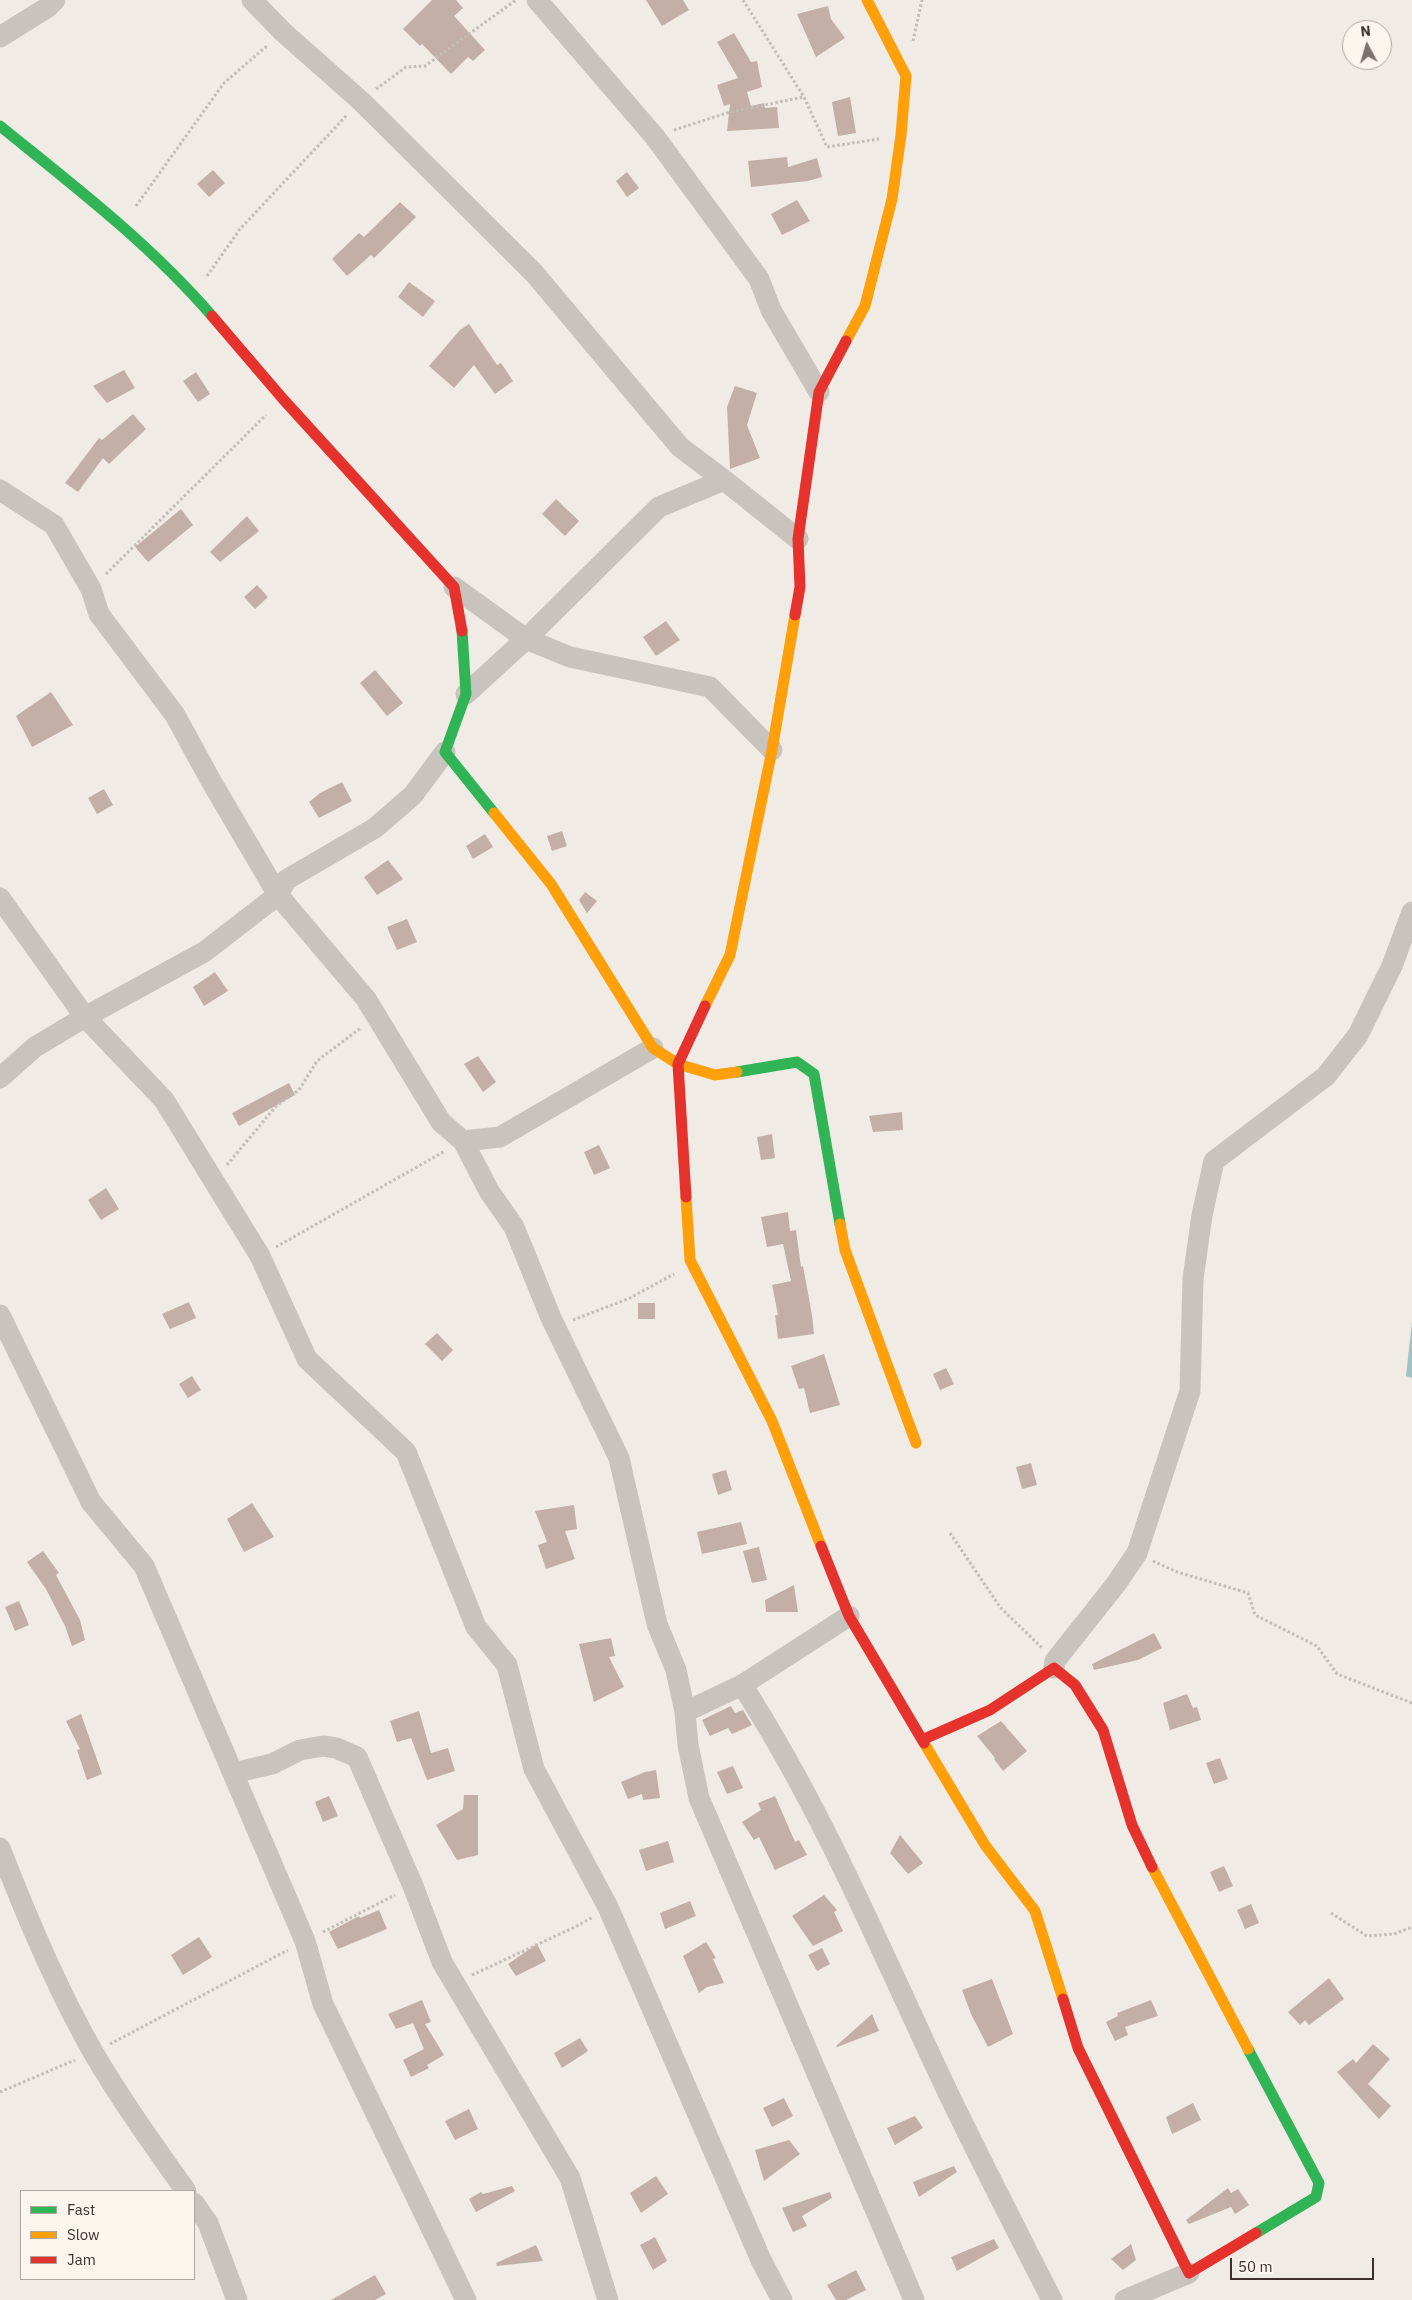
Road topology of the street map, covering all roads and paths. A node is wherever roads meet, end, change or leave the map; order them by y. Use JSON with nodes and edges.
{"nodes":[{"id":1,"x":55,"y":0,"type":"edge"},
{"id":2,"x":252,"y":0,"type":"edge"},
{"id":3,"x":516,"y":0,"type":"edge"},
{"id":4,"x":537,"y":0,"type":"edge"},
{"id":5,"x":743,"y":0,"type":"edge"},
{"id":6,"x":867,"y":0,"type":"edge"},
{"id":7,"x":283,"y":32,"type":"junction"},
{"id":8,"x":0,"y":37,"type":"edge"},
{"id":9,"x":804,"y":97,"type":"junction"},
{"id":10,"x":360,"y":101,"type":"junction"},
{"id":11,"x":0,"y":126,"type":"edge"},
{"id":12,"x":901,"y":135,"type":"junction"},
{"id":13,"x":655,"y":137,"type":"junction"},
{"id":14,"x":122,"y":224,"type":"junction"},
{"id":15,"x":193,"y":294,"type":"junction"},
{"id":16,"x":819,"y":392,"type":"junction"},
{"id":17,"x":283,"y":399,"type":"junction"},
{"id":18,"x":724,"y":480,"type":"junction"},
{"id":19,"x":0,"y":490,"type":"edge"},
{"id":20,"x":798,"y":539,"type":"junction"},
{"id":21,"x":454,"y":587,"type":"junction"},
{"id":22,"x":90,"y":589,"type":"junction"},
{"id":23,"x":526,"y":638,"type":"junction"},
{"id":24,"x":466,"y":694,"type":"junction"},
{"id":25,"x":772,"y":750,"type":"junction"},
{"id":26,"x":445,"y":752,"type":"junction"},
{"id":27,"x":278,"y":895,"type":"junction"},
{"id":28,"x":0,"y":898,"type":"edge"},
{"id":29,"x":1412,"y":912,"type":"edge"},
{"id":30,"x":85,"y":1017,"type":"junction"},
{"id":31,"x":376,"y":1017,"type":"junction"},
{"id":32,"x":653,"y":1048,"type":"junction"},
{"id":33,"x":678,"y":1064,"type":"junction"},
{"id":34,"x":0,"y":1078,"type":"edge"},
{"id":35,"x":462,"y":1141,"type":"junction"},
{"id":36,"x":212,"y":1178,"type":"junction"},
{"id":37,"x":260,"y":1256,"type":"junction"},
{"id":38,"x":690,"y":1260,"type":"junction"},
{"id":39,"x":0,"y":1315,"type":"edge"},
{"id":40,"x":556,"y":1327,"type":"junction"},
{"id":41,"x":916,"y":1443,"type":"dead end"},
{"id":42,"x":950,"y":1533,"type":"dead end"},
{"id":43,"x":1136,"y":1553,"type":"junction"},
{"id":44,"x":849,"y":1616,"type":"junction"},
{"id":45,"x":1055,"y":1664,"type":"junction"},
{"id":46,"x":742,"y":1685,"type":"junction"},
{"id":47,"x":1412,"y":1703,"type":"edge"},
{"id":48,"x":685,"y":1712,"type":"junction"},
{"id":49,"x":924,"y":1739,"type":"junction"},
{"id":50,"x":233,"y":1773,"type":"junction"},
{"id":51,"x":0,"y":1848,"type":"edge"},
{"id":52,"x":413,"y":1886,"type":"junction"},
{"id":53,"x":608,"y":1908,"type":"junction"},
{"id":54,"x":1331,"y":1913,"type":"dead end"},
{"id":55,"x":1412,"y":1928,"type":"edge"},
{"id":56,"x":306,"y":1941,"type":"junction"},
{"id":57,"x":454,"y":1984,"type":"junction"},
{"id":58,"x":94,"y":2052,"type":"junction"},
{"id":59,"x":0,"y":2092,"type":"edge"},
{"id":60,"x":185,"y":2190,"type":"edge"},
{"id":61,"x":195,"y":2204,"type":"edge"},
{"id":62,"x":1189,"y":2273,"type":"junction"},
{"id":63,"x":237,"y":2300,"type":"edge"},
{"id":64,"x":466,"y":2300,"type":"edge"},
{"id":65,"x":608,"y":2300,"type":"edge"},
{"id":66,"x":782,"y":2300,"type":"edge"},
{"id":67,"x":914,"y":2300,"type":"edge"},
{"id":68,"x":1052,"y":2300,"type":"edge"},
{"id":69,"x":1125,"y":2300,"type":"edge"}],
"edges":[{"from":1,"to":8,"type":"street"},
{"from":2,"to":7,"type":"street"},
{"from":3,"to":10,"type":"path"},
{"from":4,"to":13,"type":"street"},
{"from":5,"to":9,"type":"path"},
{"from":6,"to":12,"type":"street"},
{"from":7,"to":10,"type":"street"},
{"from":7,"to":14,"type":"path"},
{"from":9,"to":12,"type":"path"},
{"from":9,"to":13,"type":"path"},
{"from":10,"to":15,"type":"path"},
{"from":10,"to":18,"type":"street"},
{"from":11,"to":14,"type":"street"},
{"from":12,"to":16,"type":"street"},
{"from":13,"to":16,"type":"street"},
{"from":14,"to":15,"type":"street"},
{"from":15,"to":17,"type":"street"},
{"from":16,"to":20,"type":"street"},
{"from":17,"to":21,"type":"street"},
{"from":17,"to":22,"type":"path"},
{"from":18,"to":20,"type":"street"},
{"from":18,"to":23,"type":"street"},
{"from":19,"to":22,"type":"street"},
{"from":20,"to":25,"type":"street"},
{"from":21,"to":23,"type":"street"},
{"from":21,"to":24,"type":"street"},
{"from":22,"to":27,"type":"street"},
{"from":23,"to":24,"type":"street"},
{"from":23,"to":25,"type":"street"},
{"from":24,"to":26,"type":"street"},
{"from":25,"to":33,"type":"street"},
{"from":26,"to":27,"type":"street"},
{"from":26,"to":32,"type":"street"},
{"from":27,"to":30,"type":"street"},
{"from":27,"to":31,"type":"street"},
{"from":28,"to":30,"type":"street"},
{"from":29,"to":43,"type":"street"},
{"from":30,"to":34,"type":"street"},
{"from":30,"to":36,"type":"street"},
{"from":31,"to":35,"type":"street"},
{"from":31,"to":36,"type":"path"},
{"from":32,"to":33,"type":"street"},
{"from":32,"to":35,"type":"street"},
{"from":33,"to":38,"type":"street"},
{"from":33,"to":41,"type":"street"},
{"from":35,"to":37,"type":"path"},
{"from":35,"to":40,"type":"street"},
{"from":36,"to":37,"type":"street"},
{"from":37,"to":53,"type":"street"},
{"from":38,"to":40,"type":"path"},
{"from":38,"to":44,"type":"street"},
{"from":39,"to":50,"type":"street"},
{"from":40,"to":48,"type":"street"},
{"from":42,"to":45,"type":"path"},
{"from":43,"to":45,"type":"street"},
{"from":43,"to":47,"type":"path"},
{"from":44,"to":46,"type":"street"},
{"from":44,"to":49,"type":"street"},
{"from":45,"to":49,"type":"street"},
{"from":45,"to":62,"type":"street"},
{"from":46,"to":48,"type":"street"},
{"from":46,"to":68,"type":"street"},
{"from":48,"to":67,"type":"street"},
{"from":49,"to":62,"type":"street"},
{"from":50,"to":52,"type":"street"},
{"from":50,"to":56,"type":"street"},
{"from":51,"to":58,"type":"street"},
{"from":52,"to":56,"type":"path"},
{"from":52,"to":57,"type":"street"},
{"from":53,"to":57,"type":"path"},
{"from":53,"to":66,"type":"street"},
{"from":54,"to":55,"type":"path"},
{"from":56,"to":58,"type":"path"},
{"from":56,"to":64,"type":"street"},
{"from":57,"to":65,"type":"street"},
{"from":58,"to":59,"type":"path"},
{"from":58,"to":60,"type":"street"},
{"from":61,"to":63,"type":"street"},
{"from":62,"to":69,"type":"street"}]}
